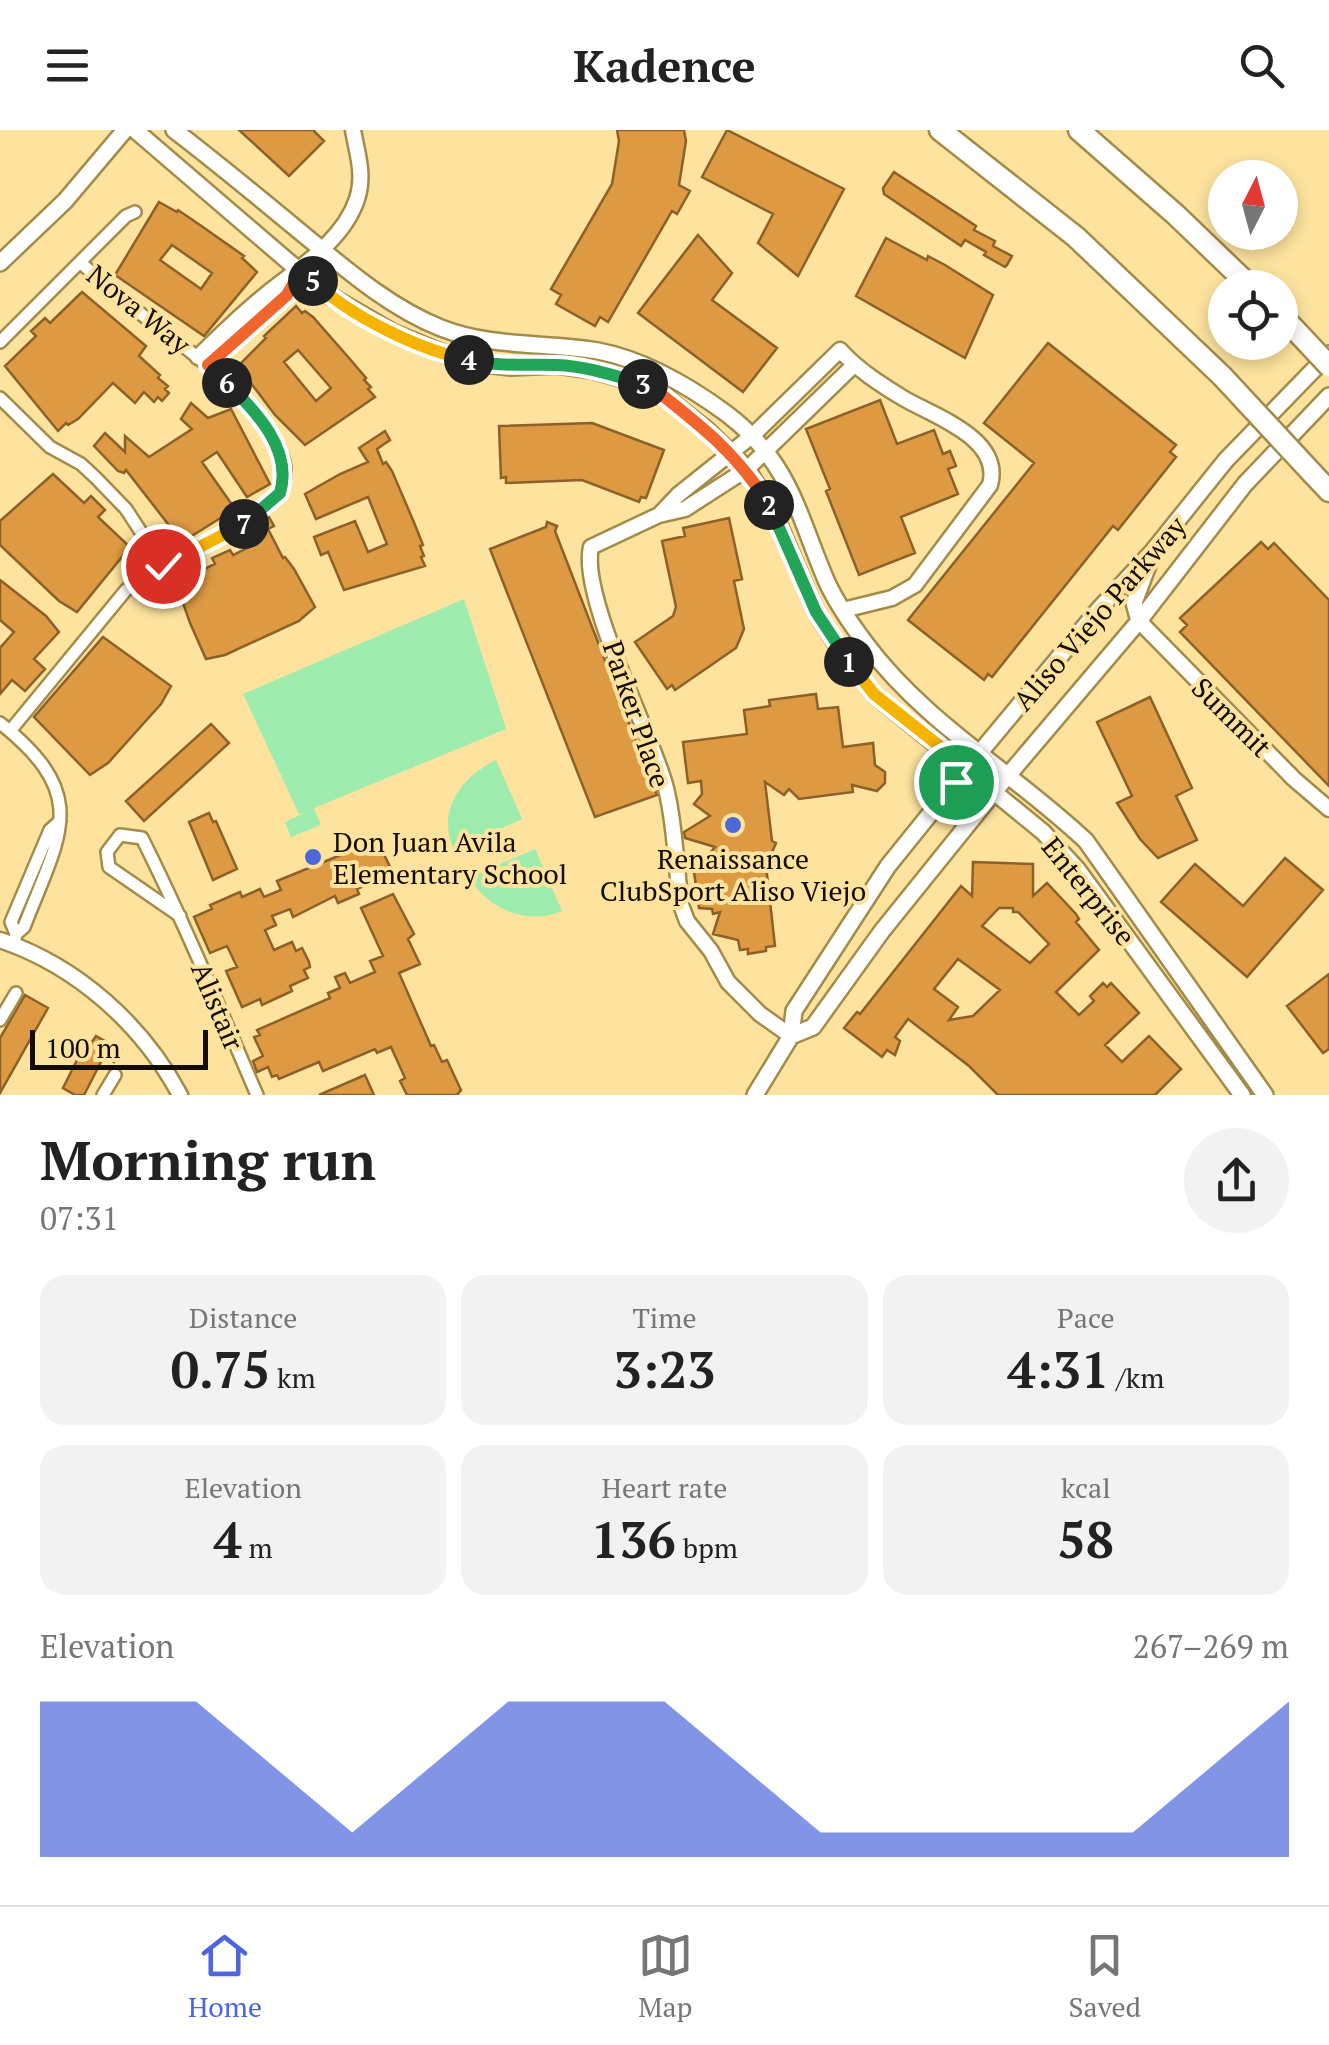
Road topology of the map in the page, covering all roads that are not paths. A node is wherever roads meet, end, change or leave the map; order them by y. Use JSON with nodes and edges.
{"nodes":[{"id":1,"x":124,"y":130,"type":"edge"},
{"id":2,"x":135,"y":130,"type":"edge"},
{"id":3,"x":174,"y":130,"type":"edge"},
{"id":4,"x":353,"y":130,"type":"edge"},
{"id":5,"x":940,"y":130,"type":"edge"},
{"id":6,"x":1079,"y":130,"type":"edge"},
{"id":7,"x":189,"y":137,"type":"edge"},
{"id":8,"x":135,"y":212,"type":"dead end"},
{"id":9,"x":321,"y":249,"type":"junction"},
{"id":10,"x":80,"y":262,"type":"junction"},
{"id":11,"x":0,"y":263,"type":"edge"},
{"id":12,"x":301,"y":270,"type":"junction"},
{"id":13,"x":1233,"y":270,"type":"edge"},
{"id":14,"x":1298,"y":333,"type":"edge"},
{"id":15,"x":0,"y":342,"type":"edge"},
{"id":16,"x":1329,"y":354,"type":"edge"},
{"id":17,"x":203,"y":361,"type":"junction"},
{"id":18,"x":854,"y":366,"type":"junction"},
{"id":19,"x":1329,"y":366,"type":"edge"},
{"id":20,"x":1329,"y":396,"type":"edge"},
{"id":21,"x":0,"y":398,"type":"edge"},
{"id":22,"x":753,"y":436,"type":"junction"},
{"id":23,"x":766,"y":448,"type":"junction"},
{"id":24,"x":731,"y":454,"type":"junction"},
{"id":25,"x":747,"y":469,"type":"junction"},
{"id":26,"x":1329,"y":491,"type":"edge"},
{"id":27,"x":659,"y":515,"type":"junction"},
{"id":28,"x":1153,"y":551,"type":"junction"},
{"id":29,"x":163,"y":566,"type":"junction"},
{"id":30,"x":843,"y":610,"type":"junction"},
{"id":31,"x":1139,"y":621,"type":"junction"},
{"id":32,"x":5,"y":727,"type":"edge"},
{"id":33,"x":979,"y":753,"type":"junction"},
{"id":34,"x":967,"y":768,"type":"junction"},
{"id":35,"x":1008,"y":774,"type":"junction"},
{"id":36,"x":994,"y":792,"type":"junction"},
{"id":37,"x":1329,"y":808,"type":"edge"},
{"id":38,"x":180,"y":916,"type":"junction"},
{"id":39,"x":10,"y":939,"type":"edge"},
{"id":40,"x":16,"y":994,"type":"dead end"},
{"id":41,"x":0,"y":1020,"type":"edge"},
{"id":42,"x":791,"y":1036,"type":"junction"},
{"id":43,"x":115,"y":1075,"type":"dead end"},
{"id":44,"x":103,"y":1095,"type":"edge"},
{"id":45,"x":180,"y":1095,"type":"edge"},
{"id":46,"x":256,"y":1095,"type":"edge"},
{"id":47,"x":754,"y":1095,"type":"edge"},
{"id":48,"x":1242,"y":1095,"type":"edge"},
{"id":49,"x":1265,"y":1095,"type":"edge"}],
"edges":[{"from":1,"to":11,"type":"main road"},
{"from":2,"to":12,"type":"main road","name":"Enterprise"},
{"from":3,"to":7,"type":"main road","name":"Enterprise"},
{"from":4,"to":9,"type":"street","name":"Nova Way"},
{"from":5,"to":26,"type":"highway","bridge":true},
{"from":6,"to":13,"type":"highway"},
{"from":7,"to":9,"type":"main road","name":"Enterprise"},
{"from":8,"to":10,"type":"street","name":"Nova Way"},
{"from":9,"to":12,"type":"street","name":"Nova Way"},
{"from":9,"to":22,"type":"main road","name":"Enterprise"},
{"from":10,"to":15,"type":"street","name":"Nova Way"},
{"from":10,"to":17,"type":"street","name":"Nova Way"},
{"from":12,"to":17,"type":"street","name":"Nova Way"},
{"from":12,"to":24,"type":"main road","name":"Enterprise"},
{"from":14,"to":19,"type":"highway","bridge":true},
{"from":16,"to":28,"type":"main road","name":"Aliso Viejo Parkway"},
{"from":17,"to":29,"type":"street","name":"Nova Way"},
{"from":18,"to":22,"type":"street","name":"Parker Place"},
{"from":18,"to":23,"type":"street","name":"Parker Place"},
{"from":18,"to":30,"type":"street"},
{"from":20,"to":31,"type":"main road","name":"Aliso Viejo Parkway"},
{"from":21,"to":29,"type":"street"},
{"from":22,"to":23,"type":"main road","name":"Enterprise"},
{"from":22,"to":24,"type":"street","name":"Parker Place"},
{"from":23,"to":25,"type":"street","name":"Parker Place"},
{"from":23,"to":30,"type":"main road","name":"Enterprise"},
{"from":24,"to":25,"type":"main road","name":"Enterprise"},
{"from":24,"to":27,"type":"street","name":"Parker Place"},
{"from":25,"to":27,"type":"street","name":"Parker Place"},
{"from":25,"to":34,"type":"main road","name":"Enterprise"},
{"from":27,"to":42,"type":"street","name":"Parker Place"},
{"from":28,"to":31,"type":"main road"},
{"from":28,"to":33,"type":"main road","name":"Aliso Viejo Parkway"},
{"from":29,"to":32,"type":"street","name":"Nova Way"},
{"from":30,"to":33,"type":"main road","name":"Enterprise"},
{"from":31,"to":35,"type":"main road","name":"Aliso Viejo Parkway"},
{"from":31,"to":37,"type":"street","name":"Summit"},
{"from":32,"to":39,"type":"street"},
{"from":33,"to":34,"type":"main road","name":"Aliso Viejo Parkway"},
{"from":33,"to":35,"type":"main road","name":"Enterprise"},
{"from":34,"to":36,"type":"main road","name":"Enterprise"},
{"from":34,"to":42,"type":"main road","name":"Aliso Viejo Parkway"},
{"from":35,"to":36,"type":"main road","name":"Aliso Viejo Parkway"},
{"from":35,"to":49,"type":"main road","name":"Enterprise"},
{"from":36,"to":42,"type":"main road","name":"Aliso Viejo Parkway"},
{"from":36,"to":48,"type":"main road","name":"Enterprise"},
{"from":38,"to":38,"type":"street","name":"Alistair"},
{"from":38,"to":46,"type":"street","name":"Alistair"},
{"from":39,"to":45,"type":"street"},
{"from":40,"to":41,"type":"street"},
{"from":42,"to":47,"type":"main road","name":"Aliso Viejo Parkway"},
{"from":43,"to":44,"type":"street"}]}
